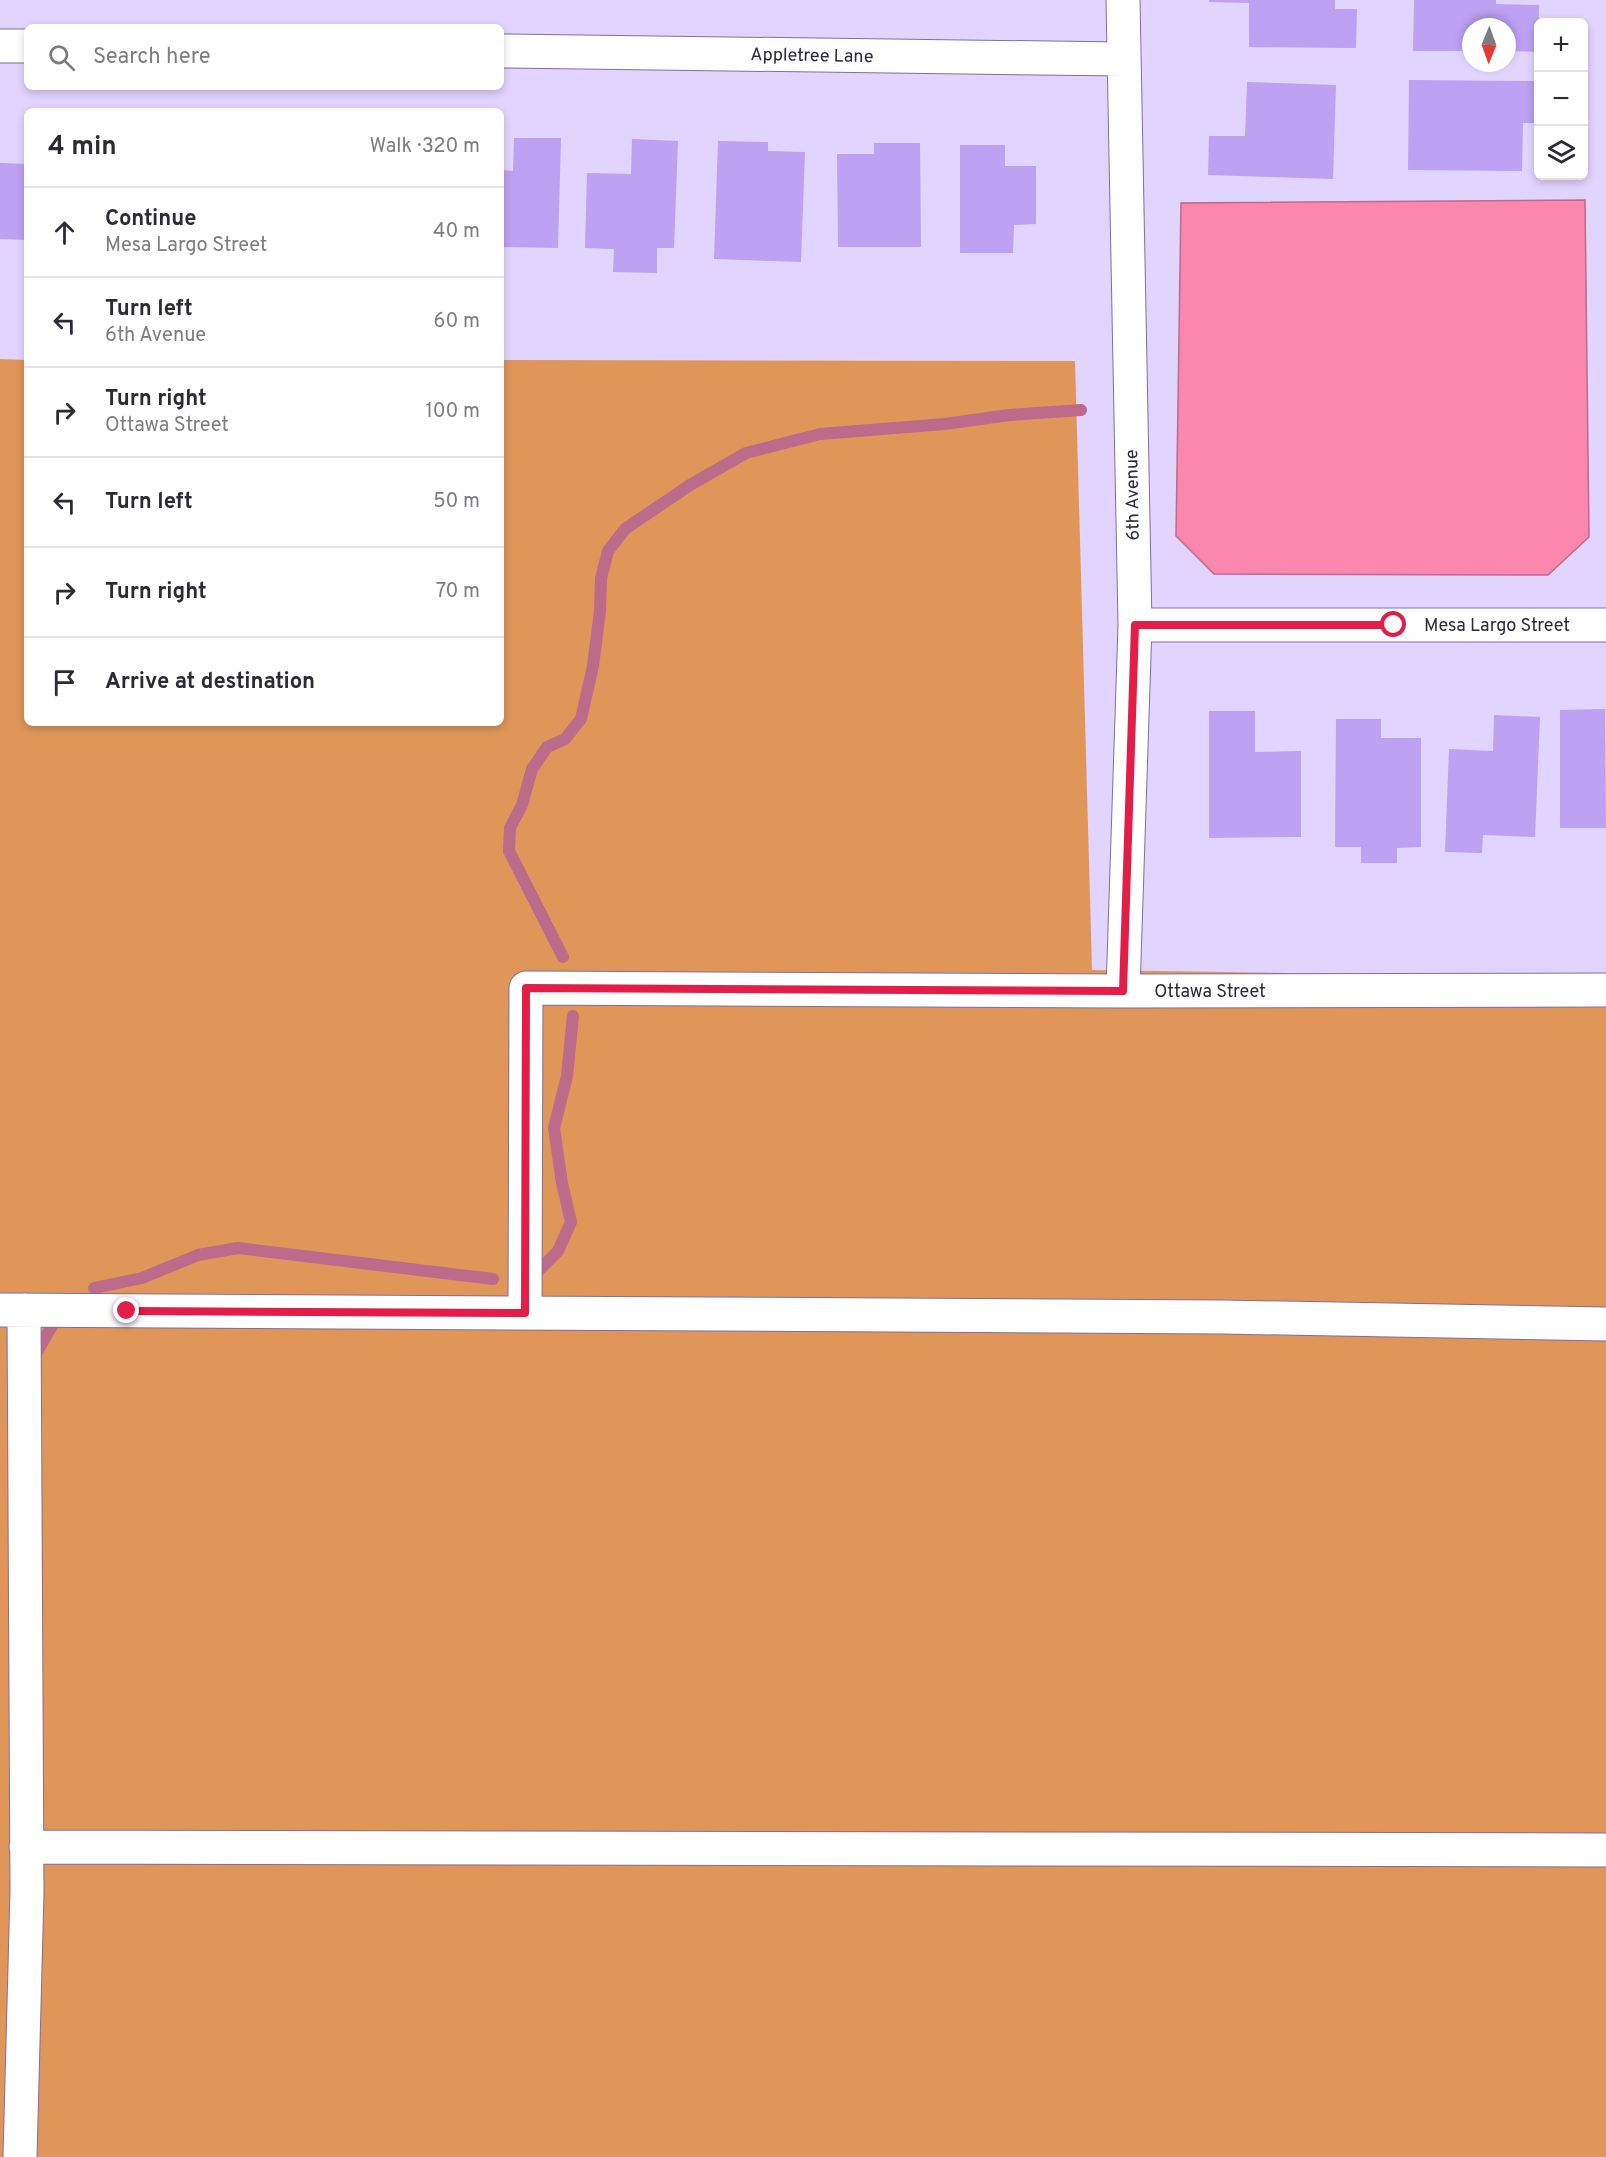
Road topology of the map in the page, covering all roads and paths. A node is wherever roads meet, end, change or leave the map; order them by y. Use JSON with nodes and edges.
{"nodes":[{"id":1,"x":1123,"y":0,"type":"edge"},
{"id":2,"x":0,"y":46,"type":"edge"},
{"id":3,"x":24,"y":46,"type":"edge"},
{"id":4,"x":504,"y":51,"type":"edge"},
{"id":5,"x":1123,"y":59,"type":"junction"},
{"id":6,"x":1135,"y":625,"type":"junction"},
{"id":7,"x":1606,"y":625,"type":"edge"},
{"id":8,"x":1606,"y":990,"type":"edge"},
{"id":9,"x":1123,"y":991,"type":"junction"},
{"id":10,"x":12,"y":1310,"type":"edge"},
{"id":11,"x":525,"y":1313,"type":"junction"},
{"id":12,"x":1606,"y":1324,"type":"edge"},
{"id":13,"x":26,"y":1847,"type":"junction"},
{"id":14,"x":1606,"y":1851,"type":"edge"},
{"id":15,"x":20,"y":2157,"type":"edge"}],
"edges":[{"from":1,"to":5,"type":"street","name":"6th Avenue"},
{"from":2,"to":3,"type":"street"},
{"from":4,"to":5,"type":"street","name":"Appletree Lane"},
{"from":5,"to":6,"type":"street","name":"6th Avenue"},
{"from":6,"to":7,"type":"street","name":"Mesa Largo Street"},
{"from":6,"to":9,"type":"street","name":"6th Avenue"},
{"from":8,"to":9,"type":"street","name":"Ottawa Street"},
{"from":9,"to":11,"type":"street","name":"Ottawa Street"},
{"from":10,"to":11,"type":"street"},
{"from":10,"to":13,"type":"street"},
{"from":11,"to":12,"type":"street"},
{"from":13,"to":14,"type":"street"},
{"from":13,"to":15,"type":"street"}]}
